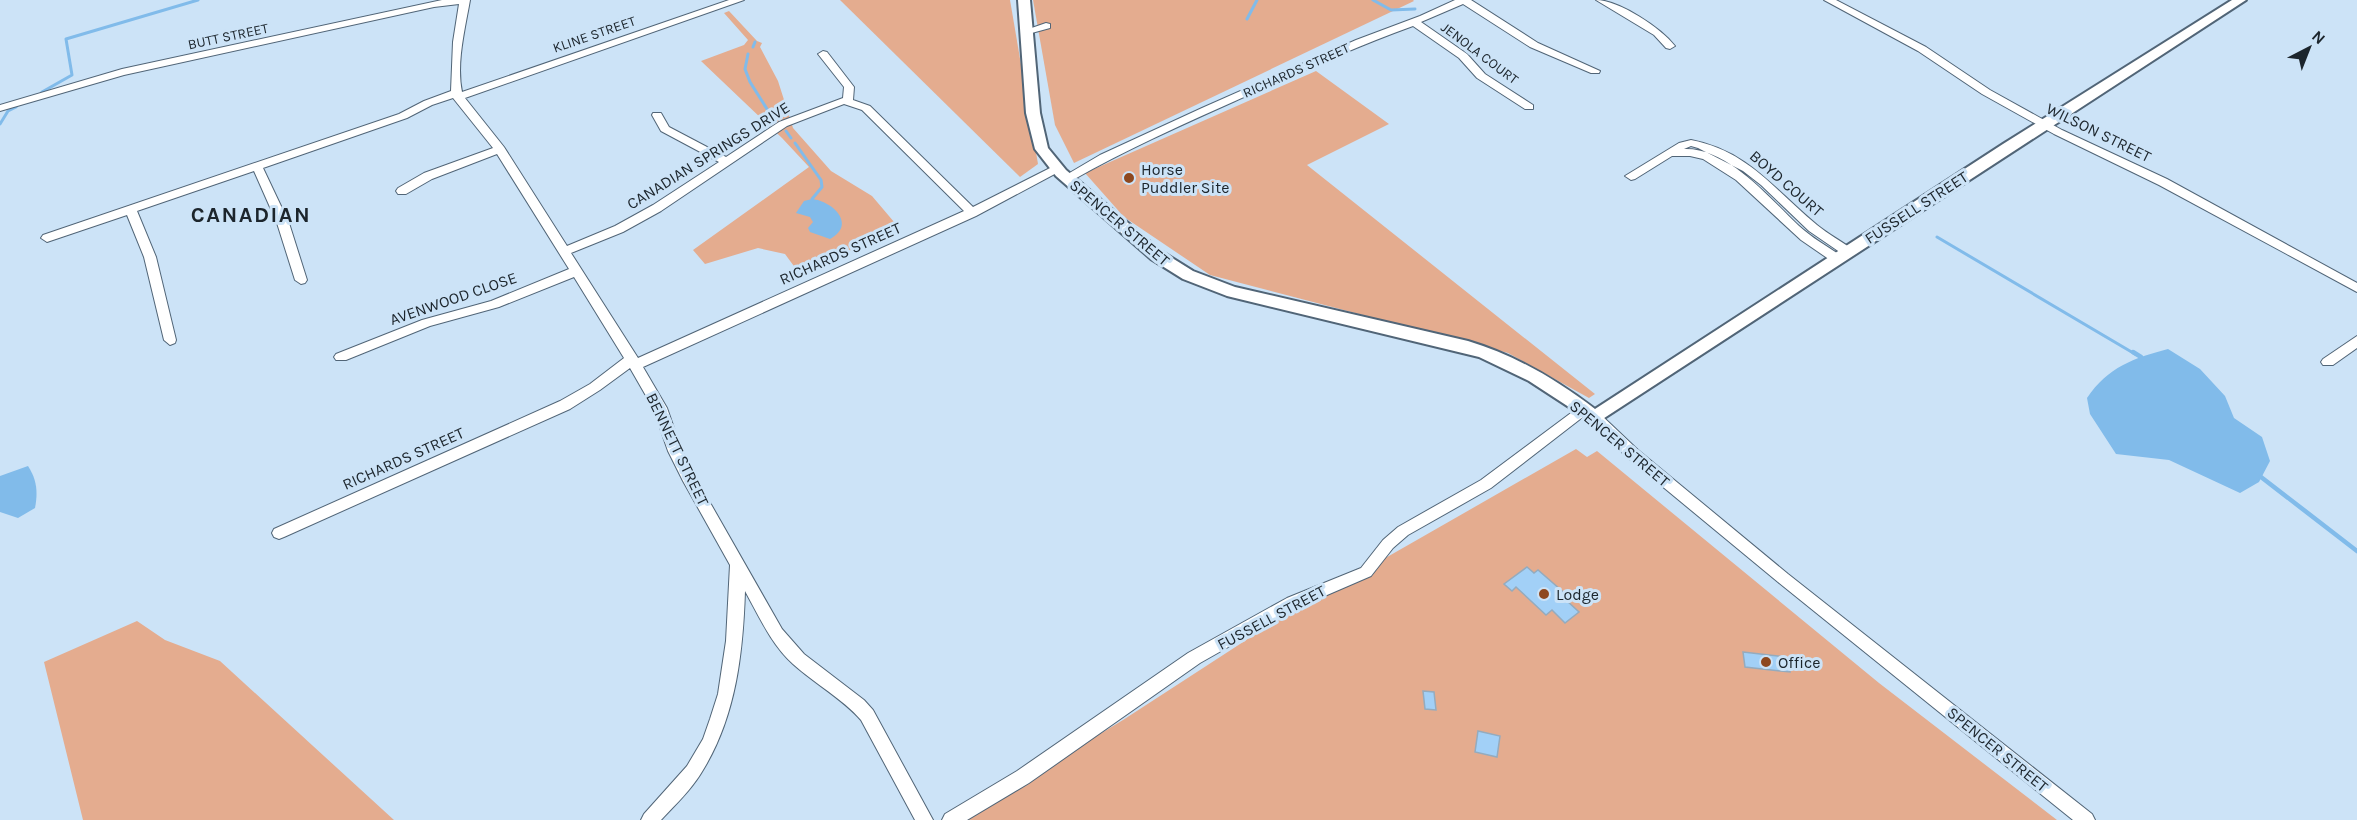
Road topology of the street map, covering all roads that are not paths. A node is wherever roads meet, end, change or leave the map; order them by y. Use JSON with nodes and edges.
{"nodes":[{"id":1,"x":465,"y":0,"type":"edge"},
{"id":2,"x":739,"y":0,"type":"edge"},
{"id":3,"x":1024,"y":0,"type":"edge"},
{"id":4,"x":1464,"y":0,"type":"edge"},
{"id":5,"x":1601,"y":0,"type":"edge"},
{"id":6,"x":1829,"y":0,"type":"edge"},
{"id":7,"x":2240,"y":0,"type":"edge"},
{"id":8,"x":1414,"y":22,"type":"junction"},
{"id":9,"x":1046,"y":26,"type":"dead end"},
{"id":10,"x":1028,"y":31,"type":"junction"},
{"id":11,"x":1670,"y":46,"type":"dead end"},
{"id":12,"x":823,"y":54,"type":"dead end"},
{"id":13,"x":1594,"y":71,"type":"dead end"},
{"id":14,"x":457,"y":95,"type":"junction"},
{"id":15,"x":848,"y":101,"type":"junction"},
{"id":16,"x":1529,"y":107,"type":"dead end"},
{"id":17,"x":0,"y":108,"type":"edge"},
{"id":18,"x":657,"y":115,"type":"dead end"},
{"id":19,"x":2046,"y":125,"type":"junction"},
{"id":20,"x":500,"y":149,"type":"junction"},
{"id":21,"x":728,"y":162,"type":"junction"},
{"id":22,"x":257,"y":166,"type":"junction"},
{"id":23,"x":1062,"y":174,"type":"junction"},
{"id":24,"x":1631,"y":176,"type":"dead end"},
{"id":25,"x":402,"y":191,"type":"dead end"},
{"id":26,"x":131,"y":210,"type":"junction"},
{"id":27,"x":972,"y":213,"type":"junction"},
{"id":28,"x":47,"y":238,"type":"dead end"},
{"id":29,"x":565,"y":251,"type":"junction"},
{"id":30,"x":1843,"y":255,"type":"junction"},
{"id":31,"x":577,"y":271,"type":"junction"},
{"id":32,"x":301,"y":280,"type":"dead end"},
{"id":33,"x":2357,"y":288,"type":"edge"},
{"id":34,"x":170,"y":340,"type":"dead end"},
{"id":35,"x":2357,"y":341,"type":"edge"},
{"id":36,"x":341,"y":357,"type":"dead end"},
{"id":37,"x":633,"y":362,"type":"junction"},
{"id":38,"x":2328,"y":362,"type":"dead end"},
{"id":39,"x":1589,"y":414,"type":"junction"},
{"id":40,"x":279,"y":533,"type":"dead end"},
{"id":41,"x":737,"y":564,"type":"junction"},
{"id":42,"x":650,"y":820,"type":"edge"},
{"id":43,"x":924,"y":820,"type":"edge"},
{"id":44,"x":951,"y":820,"type":"edge"},
{"id":45,"x":2086,"y":820,"type":"edge"}],
"edges":[{"from":1,"to":14,"type":"street"},
{"from":1,"to":17,"type":"street","name":"BUTT STREET"},
{"from":2,"to":14,"type":"street","name":"KLINE STREET"},
{"from":3,"to":10,"type":"street","name":"SPENCER STREET"},
{"from":4,"to":8,"type":"street","name":"RICHARDS STREET"},
{"from":4,"to":13,"type":"street"},
{"from":5,"to":11,"type":"street"},
{"from":6,"to":19,"type":"street","name":"WILSON STREET"},
{"from":7,"to":19,"type":"street","name":"FUSSELL STREET"},
{"from":8,"to":16,"type":"street","name":"JENOLA COURT"},
{"from":8,"to":23,"type":"street","name":"RICHARDS STREET"},
{"from":9,"to":10,"type":"street"},
{"from":10,"to":23,"type":"street","name":"SPENCER STREET"},
{"from":12,"to":15,"type":"street"},
{"from":14,"to":20,"type":"street","name":"BENNETT STREET"},
{"from":14,"to":22,"type":"street","name":"KLINE STREET"},
{"from":15,"to":21,"type":"street","name":"CANADIAN SPRINGS DRIVE"},
{"from":15,"to":27,"type":"street"},
{"from":18,"to":21,"type":"street"},
{"from":19,"to":30,"type":"street","name":"FUSSELL STREET"},
{"from":19,"to":33,"type":"street","name":"WILSON STREET"},
{"from":20,"to":25,"type":"street"},
{"from":20,"to":29,"type":"street","name":"BENNETT STREET"},
{"from":21,"to":29,"type":"street","name":"CANADIAN SPRINGS DRIVE"},
{"from":22,"to":26,"type":"street","name":"KLINE STREET"},
{"from":22,"to":32,"type":"street"},
{"from":23,"to":27,"type":"street","name":"RICHARDS STREET"},
{"from":23,"to":39,"type":"street","name":"SPENCER STREET"},
{"from":24,"to":30,"type":"street","name":"BOYD COURT"},
{"from":26,"to":28,"type":"street","name":"KLINE STREET"},
{"from":26,"to":34,"type":"street"},
{"from":27,"to":37,"type":"street","name":"RICHARDS STREET"},
{"from":29,"to":31,"type":"street","name":"BENNETT STREET"},
{"from":30,"to":39,"type":"street","name":"FUSSELL STREET"},
{"from":31,"to":36,"type":"street","name":"AVENWOOD CLOSE"},
{"from":31,"to":37,"type":"street","name":"BENNETT STREET"},
{"from":35,"to":38,"type":"street"},
{"from":37,"to":40,"type":"street","name":"RICHARDS STREET"},
{"from":37,"to":41,"type":"street","name":"BENNETT STREET"},
{"from":39,"to":44,"type":"street","name":"FUSSELL STREET"},
{"from":39,"to":45,"type":"street","name":"SPENCER STREET"},
{"from":41,"to":42,"type":"street"},
{"from":41,"to":43,"type":"street","name":"BENNETT STREET"}]}
